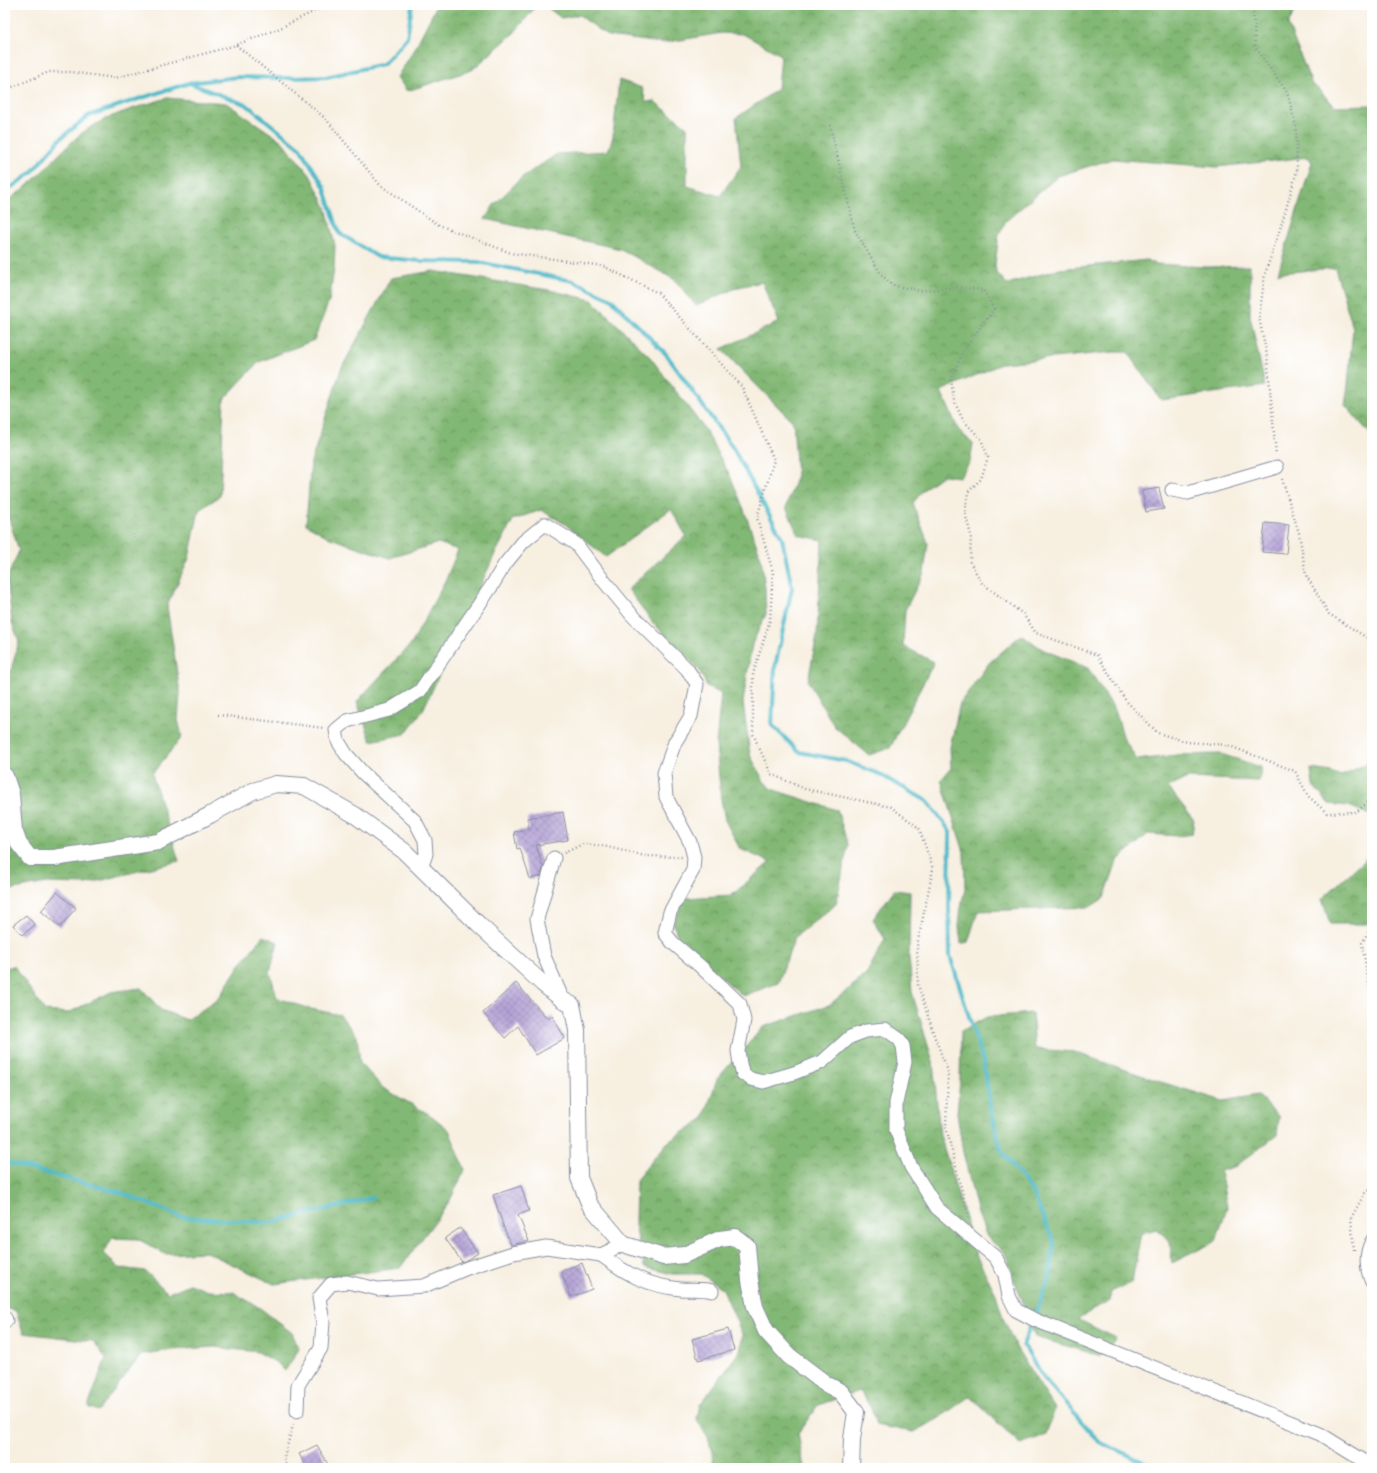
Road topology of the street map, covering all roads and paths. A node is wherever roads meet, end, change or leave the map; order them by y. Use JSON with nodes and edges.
{"nodes":[{"id":1,"x":327,"y":5,"type":"edge"},
{"id":2,"x":1253,"y":5,"type":"edge"},
{"id":3,"x":236,"y":45,"type":"junction"},
{"id":4,"x":5,"y":90,"type":"edge"},
{"id":5,"x":830,"y":125,"type":"dead end"},
{"id":6,"x":1277,"y":467,"type":"junction"},
{"id":7,"x":1172,"y":490,"type":"dead end"},
{"id":8,"x":1372,"y":641,"type":"edge"},
{"id":9,"x":218,"y":715,"type":"dead end"},
{"id":10,"x":336,"y":730,"type":"junction"},
{"id":11,"x":5,"y":776,"type":"edge"},
{"id":12,"x":1372,"y":799,"type":"edge"},
{"id":13,"x":694,"y":857,"type":"junction"},
{"id":14,"x":554,"y":858,"type":"joint"},
{"id":15,"x":420,"y":868,"type":"junction"},
{"id":16,"x":1372,"y":925,"type":"edge"},
{"id":17,"x":563,"y":1000,"type":"junction"},
{"id":18,"x":1372,"y":1003,"type":"edge"},
{"id":19,"x":974,"y":1239,"type":"junction"},
{"id":20,"x":1372,"y":1241,"type":"edge"},
{"id":21,"x":623,"y":1244,"type":"junction"},
{"id":22,"x":601,"y":1255,"type":"junction"},
{"id":23,"x":1372,"y":1282,"type":"edge"},
{"id":24,"x":712,"y":1291,"type":"dead end"},
{"id":25,"x":5,"y":1318,"type":"edge"},
{"id":26,"x":5,"y":1322,"type":"edge"},
{"id":27,"x":297,"y":1411,"type":"joint"},
{"id":28,"x":1372,"y":1466,"type":"edge"},
{"id":29,"x":286,"y":1468,"type":"edge"},
{"id":30,"x":851,"y":1468,"type":"edge"}],
"edges":[{"from":1,"to":3,"type":"path"},
{"from":2,"to":6,"type":"path"},
{"from":3,"to":4,"type":"path"},
{"from":3,"to":19,"type":"path"},
{"from":5,"to":12,"type":"path"},
{"from":6,"to":7,"type":"street"},
{"from":6,"to":8,"type":"path"},
{"from":9,"to":10,"type":"path"},
{"from":10,"to":13,"type":"street"},
{"from":10,"to":15,"type":"street"},
{"from":11,"to":15,"type":"street"},
{"from":13,"to":14,"type":"path"},
{"from":13,"to":19,"type":"street"},
{"from":14,"to":17,"type":"street"},
{"from":15,"to":17,"type":"street"},
{"from":16,"to":18,"type":"path"},
{"from":17,"to":21,"type":"street"},
{"from":19,"to":28,"type":"street"},
{"from":20,"to":23,"type":"street"},
{"from":21,"to":22,"type":"street"},
{"from":21,"to":30,"type":"street"},
{"from":22,"to":24,"type":"street"},
{"from":22,"to":27,"type":"street"},
{"from":25,"to":26,"type":"street"},
{"from":27,"to":29,"type":"path"}]}
